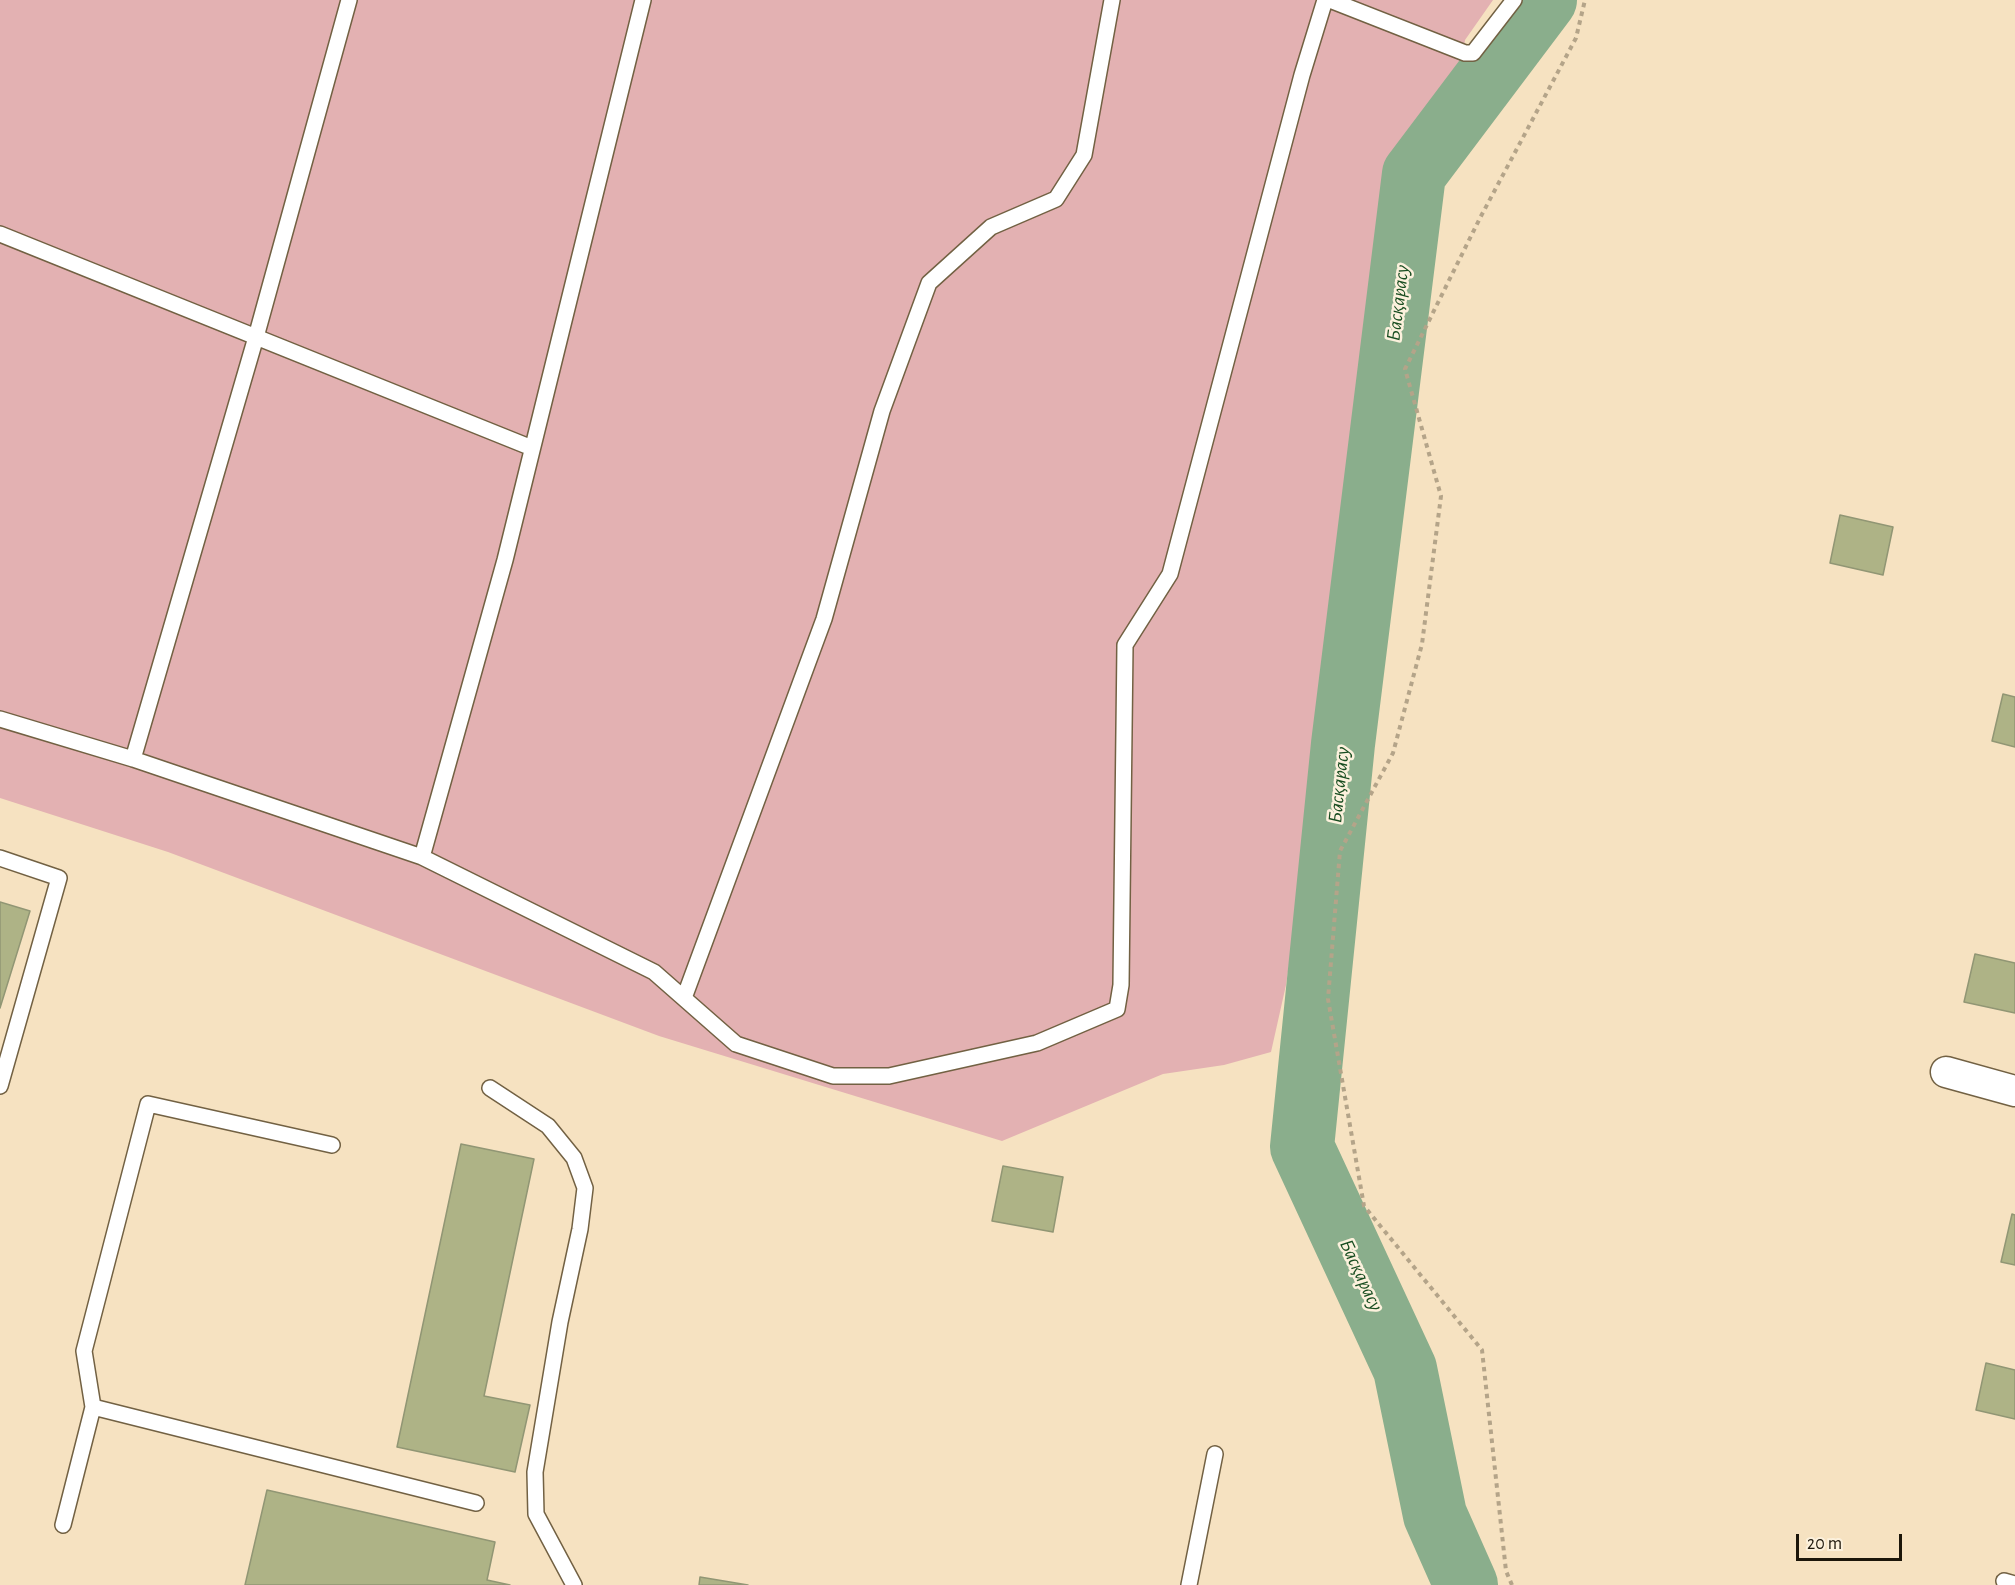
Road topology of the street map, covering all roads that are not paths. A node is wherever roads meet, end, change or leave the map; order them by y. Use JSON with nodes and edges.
{"nodes":[{"id":1,"x":350,"y":0,"type":"edge"},
{"id":2,"x":643,"y":0,"type":"edge"},
{"id":3,"x":1112,"y":0,"type":"edge"},
{"id":4,"x":1325,"y":0,"type":"edge"},
{"id":5,"x":1330,"y":0,"type":"edge"},
{"id":6,"x":1514,"y":0,"type":"edge"},
{"id":7,"x":0,"y":234,"type":"edge"},
{"id":8,"x":256,"y":337,"type":"junction"},
{"id":9,"x":532,"y":448,"type":"junction"},
{"id":10,"x":0,"y":719,"type":"edge"},
{"id":11,"x":133,"y":759,"type":"junction"},
{"id":12,"x":422,"y":857,"type":"junction"},
{"id":13,"x":0,"y":858,"type":"edge"},
{"id":14,"x":684,"y":998,"type":"junction"},
{"id":15,"x":1946,"y":1072,"type":"dead end"},
{"id":16,"x":0,"y":1086,"type":"edge"},
{"id":17,"x":490,"y":1088,"type":"dead end"},
{"id":18,"x":2015,"y":1091,"type":"edge"},
{"id":19,"x":332,"y":1145,"type":"dead end"},
{"id":20,"x":93,"y":1407,"type":"junction"},
{"id":21,"x":1215,"y":1454,"type":"dead end"},
{"id":22,"x":476,"y":1503,"type":"dead end"},
{"id":23,"x":63,"y":1525,"type":"dead end"},
{"id":24,"x":574,"y":1585,"type":"edge"},
{"id":25,"x":1189,"y":1585,"type":"edge"}],
"edges":[{"from":1,"to":8,"type":"lane"},
{"from":2,"to":9,"type":"lane"},
{"from":3,"to":14,"type":"lane"},
{"from":4,"to":14,"type":"lane"},
{"from":5,"to":6,"type":"lane"},
{"from":7,"to":8,"type":"lane"},
{"from":8,"to":9,"type":"lane"},
{"from":8,"to":11,"type":"lane"},
{"from":9,"to":12,"type":"lane"},
{"from":10,"to":11,"type":"lane"},
{"from":11,"to":12,"type":"lane"},
{"from":12,"to":14,"type":"lane"},
{"from":13,"to":16,"type":"lane"},
{"from":15,"to":18,"type":"street"},
{"from":17,"to":24,"type":"lane"},
{"from":19,"to":20,"type":"lane"},
{"from":20,"to":22,"type":"lane"},
{"from":20,"to":23,"type":"lane"},
{"from":21,"to":25,"type":"lane"}]}
